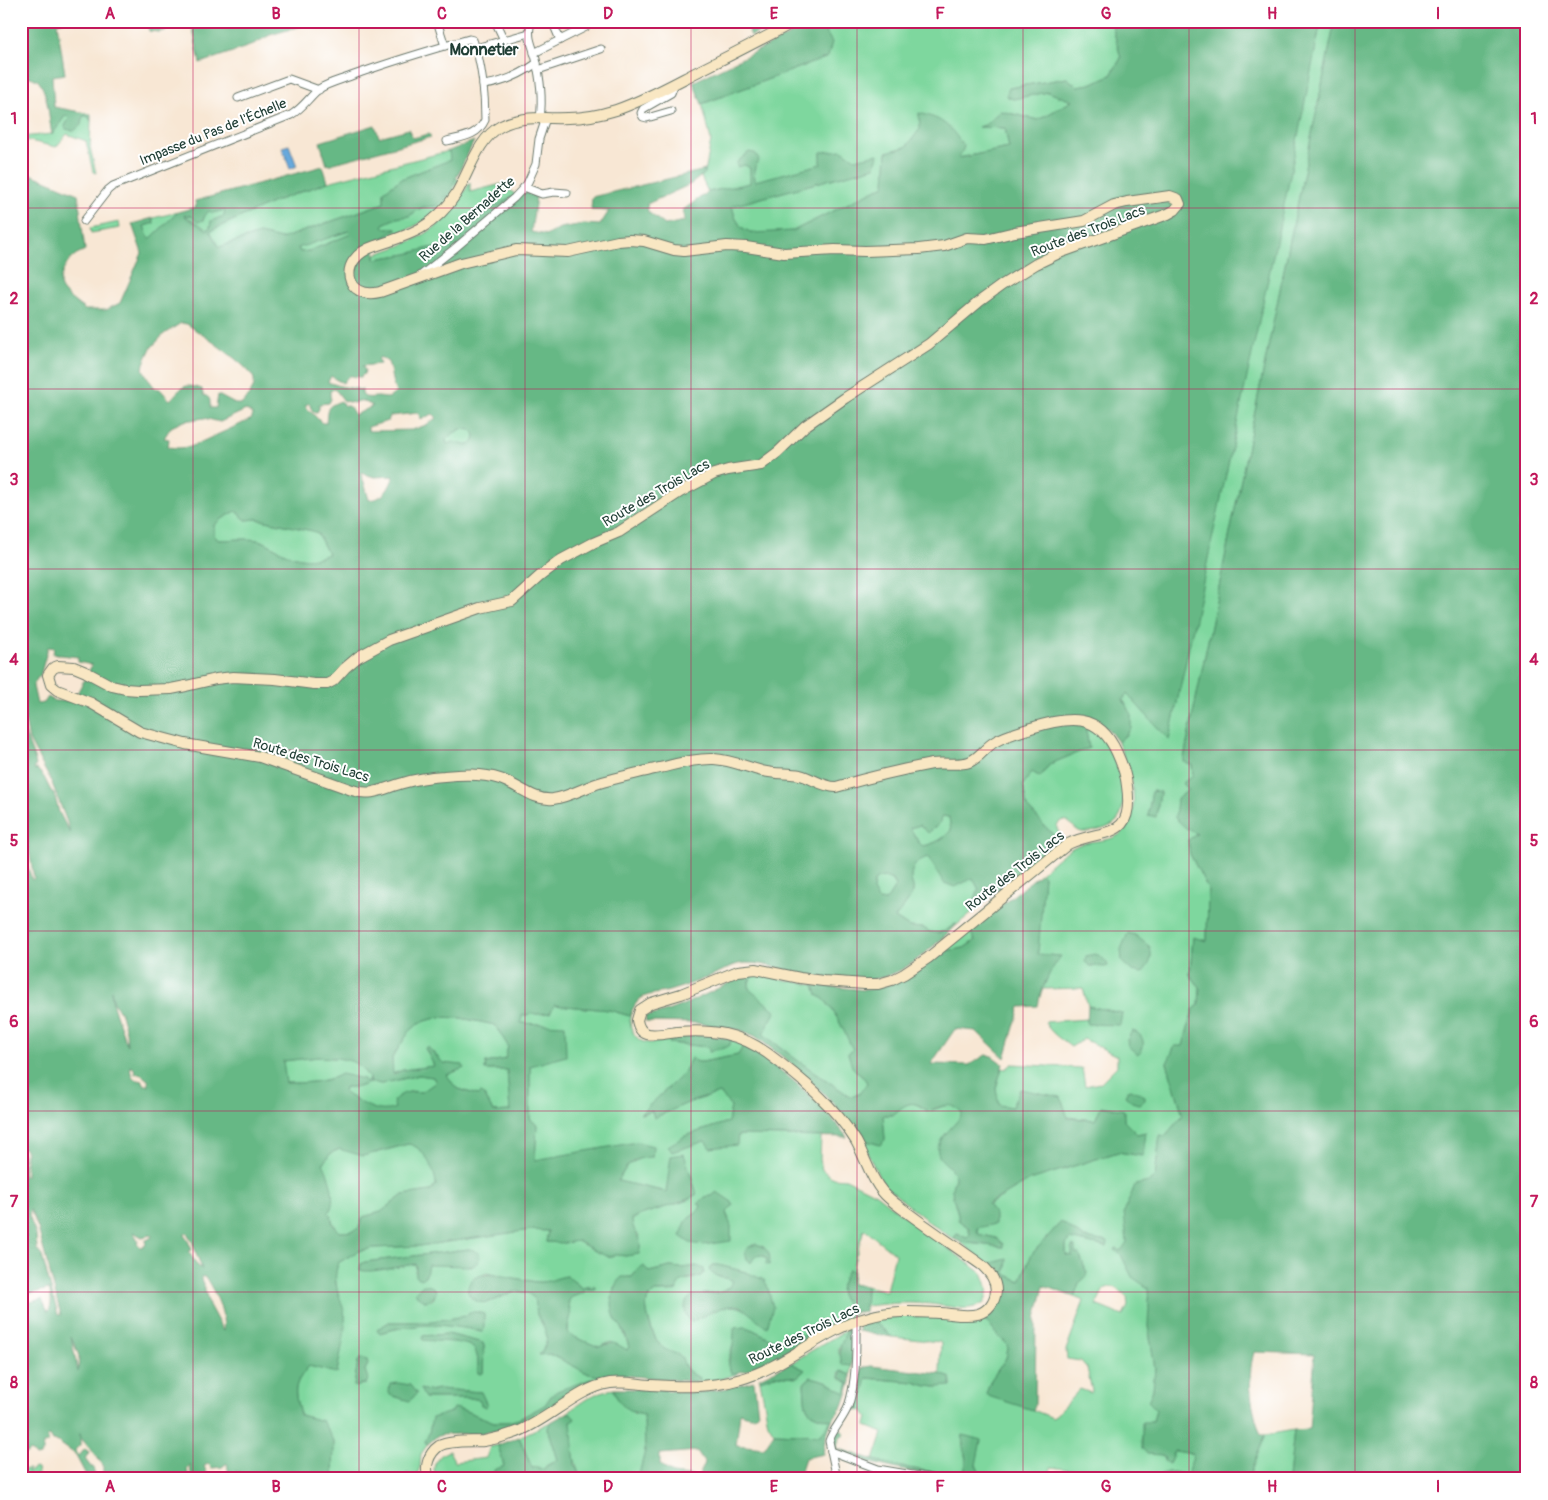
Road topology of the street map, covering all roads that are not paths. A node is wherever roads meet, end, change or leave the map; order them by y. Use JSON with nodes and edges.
{"nodes":[{"id":1,"x":437,"y":21,"type":"edge"},
{"id":2,"x":495,"y":21,"type":"edge"},
{"id":3,"x":531,"y":21,"type":"edge"},
{"id":4,"x":552,"y":21,"type":"edge"},
{"id":5,"x":796,"y":21,"type":"edge"},
{"id":6,"x":586,"y":27,"type":"dead end"},
{"id":7,"x":529,"y":33,"type":"junction"},
{"id":8,"x":504,"y":40,"type":"junction"},
{"id":9,"x":560,"y":40,"type":"junction"},
{"id":10,"x":445,"y":46,"type":"junction"},
{"id":11,"x":476,"y":48,"type":"junction"},
{"id":12,"x":601,"y":49,"type":"dead end"},
{"id":13,"x":534,"y":53,"type":"junction"},
{"id":14,"x":537,"y":66,"type":"junction"},
{"id":15,"x":675,"y":83,"type":"junction"},
{"id":16,"x":483,"y":85,"type":"junction"},
{"id":17,"x":319,"y":90,"type":"junction"},
{"id":18,"x":238,"y":98,"type":"dead end"},
{"id":19,"x":670,"y":111,"type":"dead end"},
{"id":20,"x":543,"y":118,"type":"junction"},
{"id":21,"x":447,"y":141,"type":"dead end"},
{"id":22,"x":524,"y":187,"type":"junction"},
{"id":23,"x":567,"y":192,"type":"dead end"},
{"id":24,"x":84,"y":222,"type":"dead end"},
{"id":25,"x":417,"y":279,"type":"junction"},
{"id":26,"x":856,"y":1321,"type":"junction"},
{"id":27,"x":831,"y":1451,"type":"junction"},
{"id":28,"x":430,"y":1479,"type":"edge"},
{"id":29,"x":837,"y":1479,"type":"edge"},
{"id":30,"x":936,"y":1479,"type":"edge"}],
"edges":[{"from":1,"to":10,"type":"street"},
{"from":2,"to":8,"type":"street"},
{"from":3,"to":7,"type":"street"},
{"from":4,"to":9,"type":"street"},
{"from":5,"to":15,"type":"street"},
{"from":6,"to":9,"type":"street"},
{"from":7,"to":8,"type":"street"},
{"from":7,"to":13,"type":"street","name":"Rue de la Bernadette"},
{"from":8,"to":11,"type":"street"},
{"from":9,"to":13,"type":"street"},
{"from":10,"to":11,"type":"street","name":"Impasse du Pas de l'Échelle"},
{"from":10,"to":17,"type":"street","name":"Impasse du Pas de l'Échelle"},
{"from":11,"to":16,"type":"street"},
{"from":12,"to":14,"type":"street"},
{"from":13,"to":14,"type":"street","name":"Rue de la Bernadette"},
{"from":14,"to":16,"type":"street"},
{"from":14,"to":20,"type":"street","name":"Rue de la Bernadette"},
{"from":15,"to":19,"type":"street"},
{"from":15,"to":20,"type":"street"},
{"from":16,"to":21,"type":"street"},
{"from":17,"to":18,"type":"street"},
{"from":17,"to":24,"type":"street","name":"Impasse du Pas de l'Échelle"},
{"from":20,"to":22,"type":"street","name":"Rue de la Bernadette"},
{"from":20,"to":25,"type":"street","name":"Route des Trois Lacs"},
{"from":22,"to":23,"type":"street"},
{"from":22,"to":25,"type":"street","name":"Rue de la Bernadette"},
{"from":25,"to":26,"type":"street","name":"Route des Trois Lacs"},
{"from":26,"to":27,"type":"street"},
{"from":26,"to":28,"type":"street","name":"Route des Trois Lacs"},
{"from":27,"to":29,"type":"street"},
{"from":27,"to":30,"type":"street"}]}
